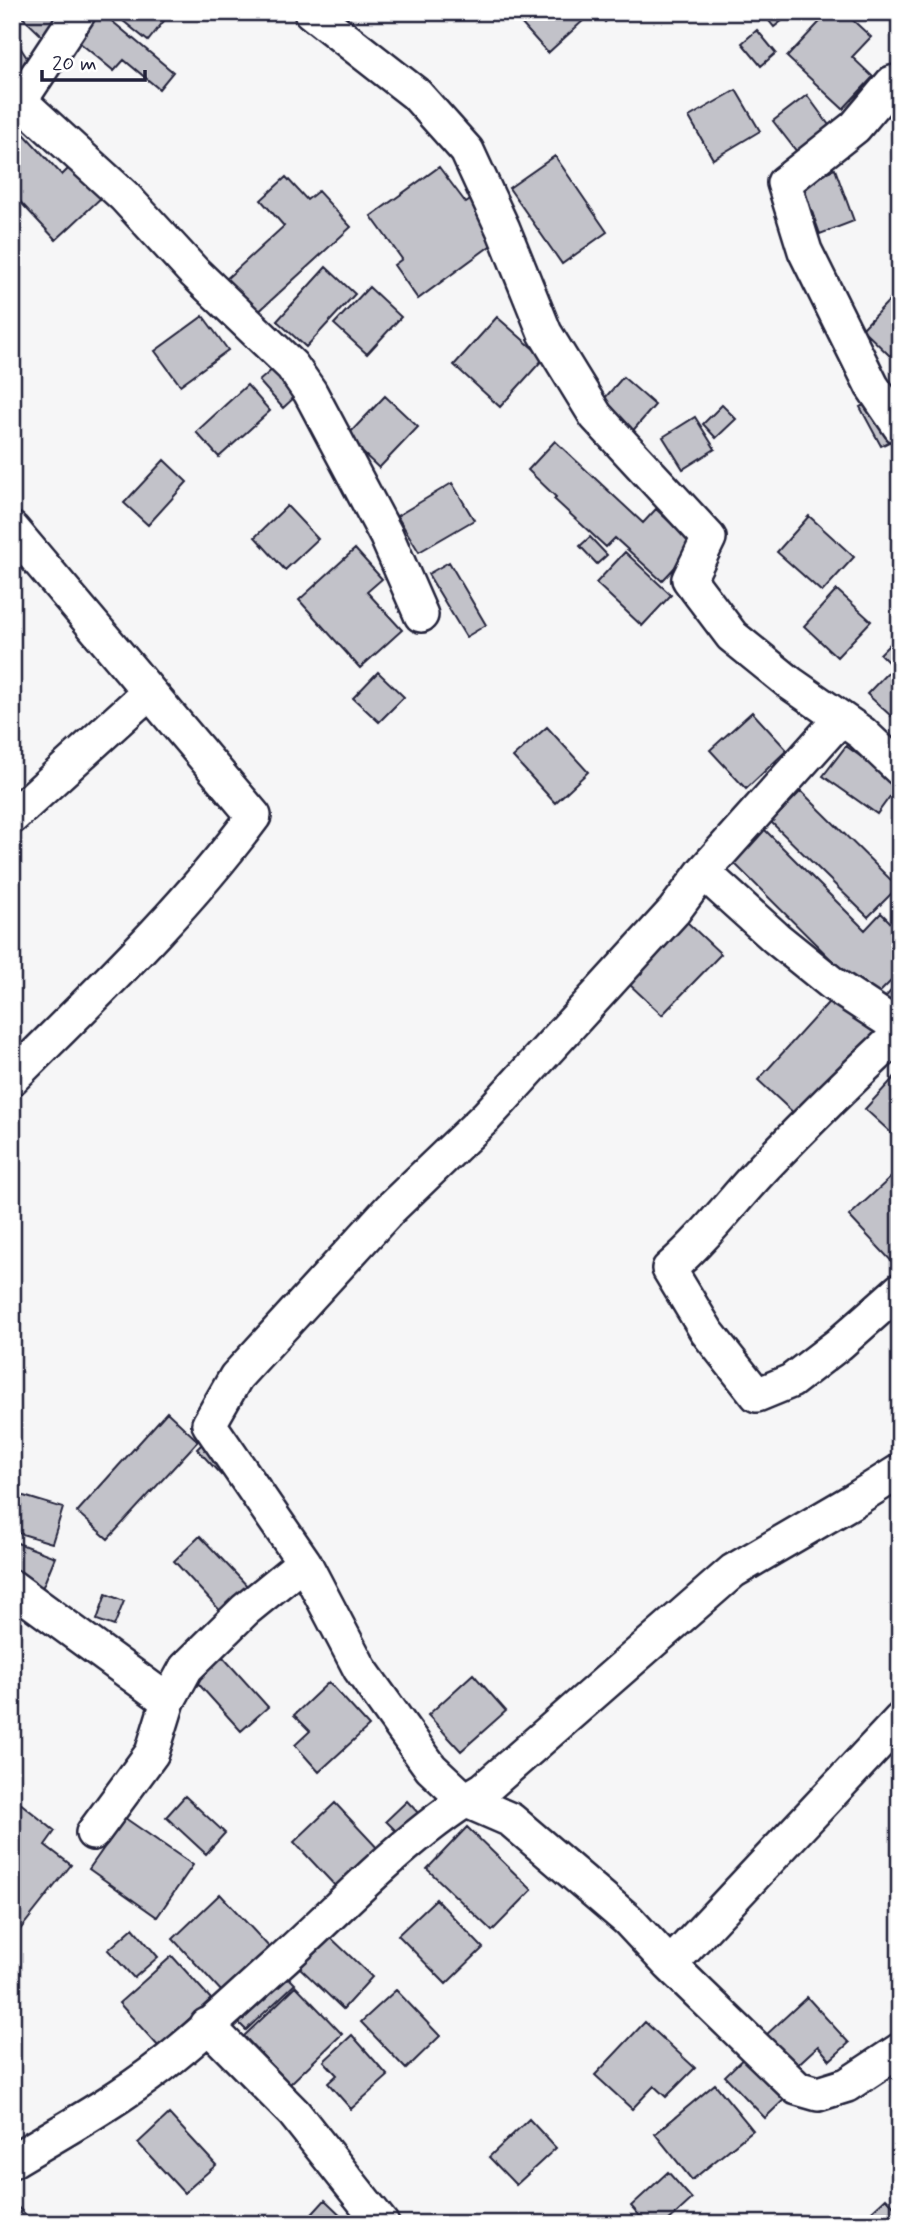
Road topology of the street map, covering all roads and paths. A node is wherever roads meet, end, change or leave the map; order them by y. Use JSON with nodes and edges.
{"nodes":[{"id":1,"x":79,"y":12,"type":"edge"},
{"id":2,"x":311,"y":12,"type":"edge"},
{"id":3,"x":900,"y":81,"type":"edge"},
{"id":4,"x":16,"y":104,"type":"edge"},
{"id":5,"x":900,"y":427,"type":"edge"},
{"id":6,"x":12,"y":529,"type":"edge"},
{"id":7,"x":421,"y":615,"type":"dead end"},
{"id":8,"x":149,"y":692,"type":"junction"},
{"id":9,"x":840,"y":719,"type":"junction"},
{"id":10,"x":900,"y":769,"type":"edge"},
{"id":11,"x":12,"y":817,"type":"edge"},
{"id":12,"x":703,"y":873,"type":"junction"},
{"id":13,"x":900,"y":1028,"type":"edge"},
{"id":14,"x":900,"y":1033,"type":"edge"},
{"id":15,"x":12,"y":1079,"type":"edge"},
{"id":16,"x":900,"y":1290,"type":"edge"},
{"id":17,"x":900,"y":1471,"type":"edge"},
{"id":18,"x":304,"y":1562,"type":"junction"},
{"id":19,"x":12,"y":1587,"type":"edge"},
{"id":20,"x":168,"y":1701,"type":"junction"},
{"id":21,"x":900,"y":1720,"type":"edge"},
{"id":22,"x":465,"y":1800,"type":"junction"},
{"id":23,"x":93,"y":1833,"type":"dead end"},
{"id":24,"x":670,"y":1965,"type":"junction"},
{"id":25,"x":208,"y":2025,"type":"junction"},
{"id":26,"x":900,"y":2050,"type":"edge"},
{"id":27,"x":12,"y":2161,"type":"edge"},
{"id":28,"x":382,"y":2224,"type":"edge"}],
"edges":[{"from":1,"to":4,"type":"street"},
{"from":2,"to":9,"type":"street"},
{"from":3,"to":5,"type":"street"},
{"from":4,"to":7,"type":"street"},
{"from":6,"to":8,"type":"street"},
{"from":8,"to":11,"type":"street"},
{"from":8,"to":15,"type":"street"},
{"from":9,"to":10,"type":"street"},
{"from":9,"to":12,"type":"street"},
{"from":12,"to":13,"type":"street"},
{"from":12,"to":18,"type":"street"},
{"from":14,"to":16,"type":"street"},
{"from":17,"to":22,"type":"street"},
{"from":18,"to":20,"type":"street"},
{"from":18,"to":22,"type":"street"},
{"from":19,"to":20,"type":"street"},
{"from":20,"to":23,"type":"street"},
{"from":21,"to":24,"type":"street"},
{"from":22,"to":24,"type":"street"},
{"from":22,"to":25,"type":"street"},
{"from":24,"to":26,"type":"street"},
{"from":25,"to":27,"type":"street"},
{"from":25,"to":28,"type":"street"}]}
